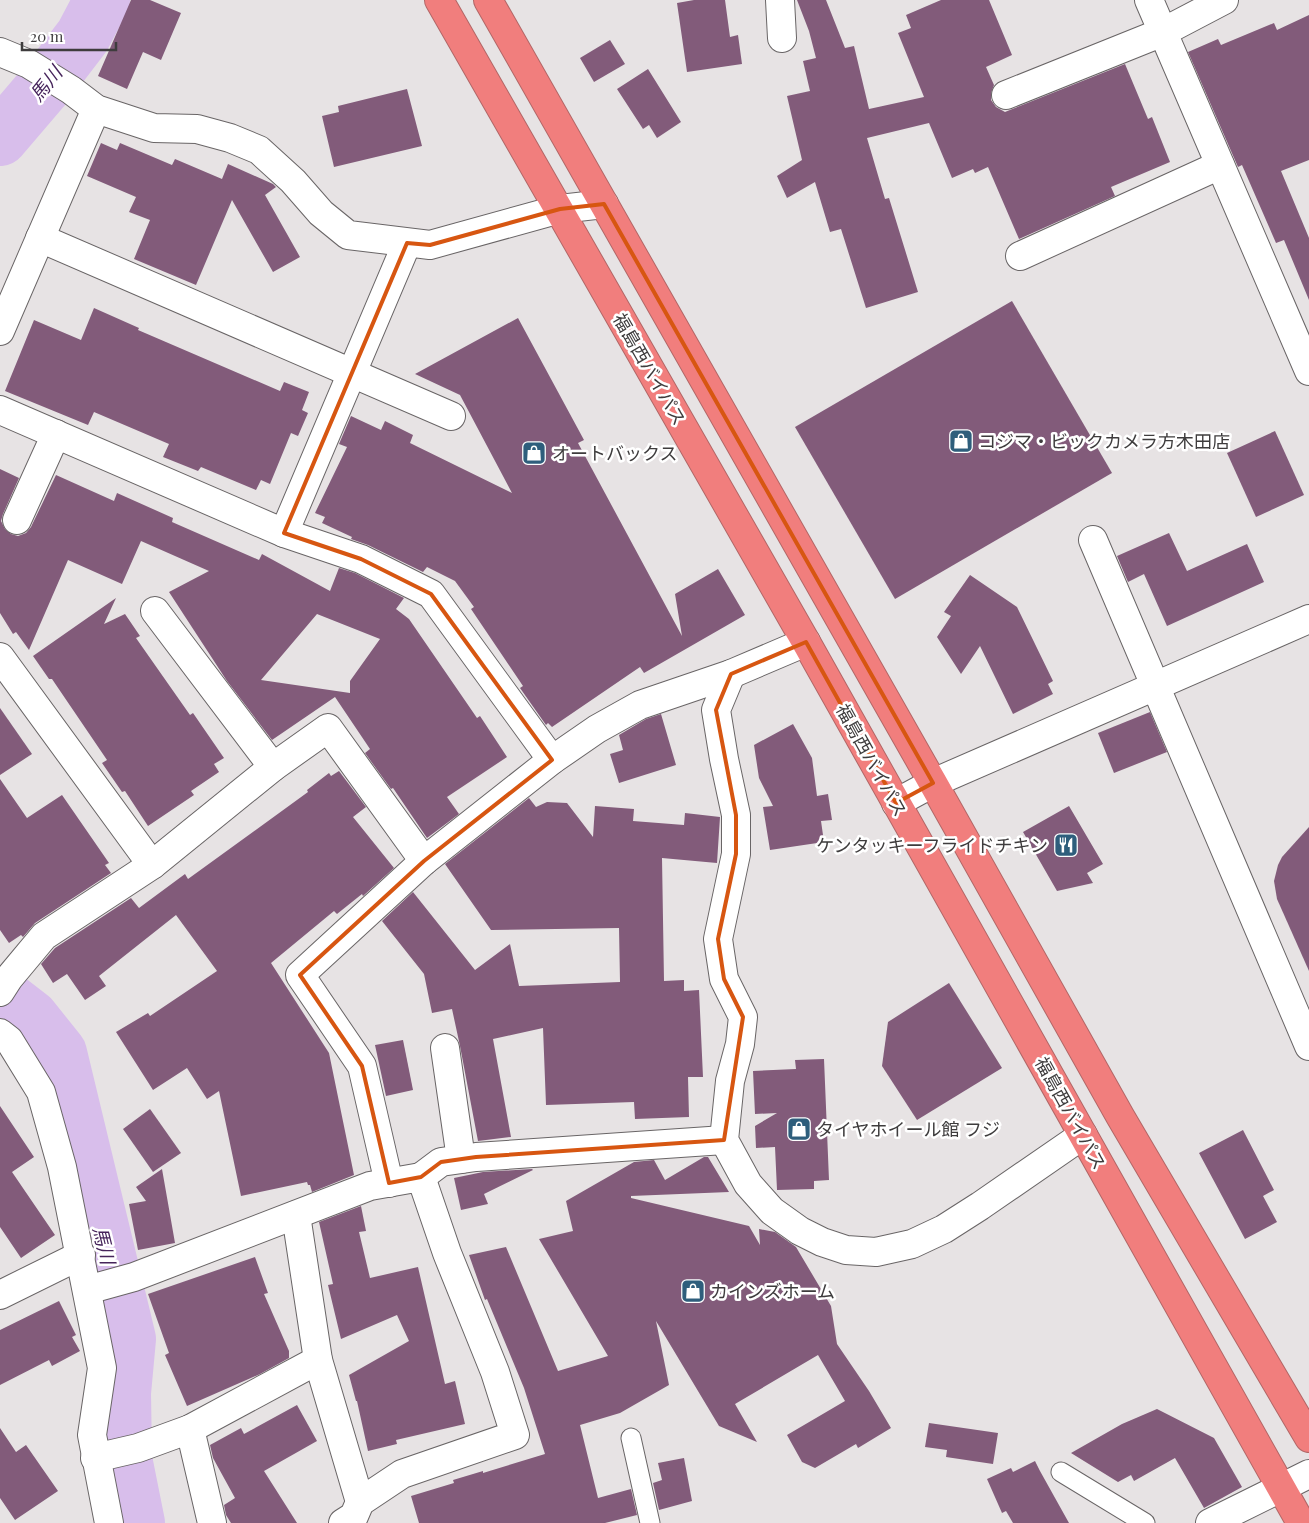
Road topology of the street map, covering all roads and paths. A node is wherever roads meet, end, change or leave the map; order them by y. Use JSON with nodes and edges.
{"nodes":[{"id":1,"x":439,"y":0,"type":"edge"},
{"id":2,"x":488,"y":0,"type":"edge"},
{"id":3,"x":780,"y":0,"type":"edge"},
{"id":4,"x":1149,"y":0,"type":"edge"},
{"id":5,"x":1224,"y":0,"type":"edge"},
{"id":6,"x":1163,"y":32,"type":"junction"},
{"id":7,"x":782,"y":38,"type":"dead end"},
{"id":8,"x":0,"y":52,"type":"edge"},
{"id":9,"x":1006,"y":95,"type":"dead end"},
{"id":10,"x":96,"y":109,"type":"junction"},
{"id":11,"x":1220,"y":165,"type":"junction"},
{"id":12,"x":604,"y":204,"type":"junction"},
{"id":13,"x":560,"y":209,"type":"junction"},
{"id":14,"x":40,"y":238,"type":"junction"},
{"id":15,"x":407,"y":243,"type":"junction"},
{"id":16,"x":1020,"y":256,"type":"dead end"},
{"id":17,"x":0,"y":331,"type":"edge"},
{"id":18,"x":1309,"y":371,"type":"edge"},
{"id":19,"x":351,"y":374,"type":"junction"},
{"id":20,"x":0,"y":410,"type":"edge"},
{"id":21,"x":451,"y":416,"type":"dead end"},
{"id":22,"x":56,"y":434,"type":"junction"},
{"id":23,"x":17,"y":520,"type":"dead end"},
{"id":24,"x":284,"y":533,"type":"junction"},
{"id":25,"x":1093,"y":540,"type":"dead end"},
{"id":26,"x":155,"y":610,"type":"dead end"},
{"id":27,"x":1309,"y":619,"type":"edge"},
{"id":28,"x":806,"y":642,"type":"junction"},
{"id":29,"x":0,"y":657,"type":"edge"},
{"id":30,"x":730,"y":674,"type":"junction"},
{"id":31,"x":1155,"y":685,"type":"junction"},
{"id":32,"x":552,"y":760,"type":"junction"},
{"id":33,"x":273,"y":767,"type":"junction"},
{"id":34,"x":933,"y":783,"type":"junction"},
{"id":35,"x":896,"y":803,"type":"junction"},
{"id":36,"x":424,"y":861,"type":"junction"},
{"id":37,"x":152,"y":865,"type":"junction"},
{"id":38,"x":5,"y":985,"type":"edge"},
{"id":39,"x":0,"y":1033,"type":"edge"},
{"id":40,"x":1309,"y":1046,"type":"edge"},
{"id":41,"x":446,"y":1048,"type":"dead end"},
{"id":42,"x":1083,"y":1135,"type":"junction"},
{"id":43,"x":724,"y":1140,"type":"junction"},
{"id":44,"x":461,"y":1159,"type":"junction"},
{"id":45,"x":421,"y":1177,"type":"junction"},
{"id":46,"x":389,"y":1183,"type":"junction"},
{"id":47,"x":296,"y":1215,"type":"junction"},
{"id":48,"x":81,"y":1255,"type":"junction"},
{"id":49,"x":93,"y":1288,"type":"junction"},
{"id":50,"x":0,"y":1295,"type":"edge"},
{"id":51,"x":318,"y":1360,"type":"junction"},
{"id":52,"x":190,"y":1429,"type":"junction"},
{"id":53,"x":631,"y":1438,"type":"dead end"},
{"id":54,"x":1309,"y":1438,"type":"edge"},
{"id":55,"x":115,"y":1453,"type":"junction"},
{"id":56,"x":1061,"y":1472,"type":"dead end"},
{"id":57,"x":1309,"y":1474,"type":"edge"},
{"id":58,"x":1281,"y":1487,"type":"junction"},
{"id":59,"x":353,"y":1516,"type":"edge"},
{"id":60,"x":109,"y":1523,"type":"edge"},
{"id":61,"x":212,"y":1523,"type":"edge"},
{"id":62,"x":650,"y":1523,"type":"edge"},
{"id":63,"x":1145,"y":1523,"type":"edge"},
{"id":64,"x":1210,"y":1523,"type":"edge"},
{"id":65,"x":1301,"y":1523,"type":"edge"}],
"edges":[{"from":1,"to":13,"type":"highway","name":"福島西バイパス"},
{"from":2,"to":12,"type":"highway"},
{"from":3,"to":7,"type":"street"},
{"from":4,"to":6,"type":"street"},
{"from":5,"to":6,"type":"street"},
{"from":6,"to":9,"type":"street"},
{"from":6,"to":11,"type":"street"},
{"from":8,"to":10,"type":"street"},
{"from":10,"to":14,"type":"street"},
{"from":10,"to":15,"type":"street"},
{"from":11,"to":16,"type":"street"},
{"from":11,"to":18,"type":"street"},
{"from":12,"to":13,"type":"street"},
{"from":12,"to":34,"type":"highway"},
{"from":13,"to":15,"type":"street"},
{"from":13,"to":28,"type":"highway","name":"福島西バイパス"},
{"from":14,"to":17,"type":"street"},
{"from":14,"to":19,"type":"street"},
{"from":15,"to":19,"type":"street"},
{"from":19,"to":21,"type":"street"},
{"from":19,"to":24,"type":"street"},
{"from":20,"to":22,"type":"street"},
{"from":22,"to":23,"type":"street"},
{"from":22,"to":24,"type":"street"},
{"from":24,"to":32,"type":"street"},
{"from":25,"to":31,"type":"street"},
{"from":26,"to":33,"type":"street"},
{"from":27,"to":31,"type":"street"},
{"from":28,"to":30,"type":"street"},
{"from":28,"to":35,"type":"highway","name":"福島西バイパス"},
{"from":29,"to":37,"type":"street"},
{"from":30,"to":32,"type":"street"},
{"from":30,"to":43,"type":"street"},
{"from":31,"to":34,"type":"street"},
{"from":31,"to":40,"type":"street"},
{"from":32,"to":36,"type":"street"},
{"from":33,"to":36,"type":"street"},
{"from":33,"to":37,"type":"street"},
{"from":34,"to":35,"type":"street"},
{"from":34,"to":54,"type":"highway"},
{"from":35,"to":42,"type":"highway","name":"福島西バイパス"},
{"from":36,"to":46,"type":"street"},
{"from":37,"to":38,"type":"street"},
{"from":39,"to":48,"type":"street"},
{"from":41,"to":44,"type":"street"},
{"from":42,"to":43,"type":"street"},
{"from":42,"to":58,"type":"highway","name":"福島西バイパス"},
{"from":43,"to":44,"type":"street"},
{"from":44,"to":45,"type":"street"},
{"from":45,"to":46,"type":"street"},
{"from":45,"to":59,"type":"street"},
{"from":46,"to":47,"type":"street"},
{"from":47,"to":49,"type":"street"},
{"from":47,"to":51,"type":"street"},
{"from":48,"to":49,"type":"street"},
{"from":48,"to":50,"type":"street"},
{"from":49,"to":55,"type":"street"},
{"from":51,"to":52,"type":"street"},
{"from":51,"to":59,"type":"street"},
{"from":52,"to":55,"type":"street"},
{"from":52,"to":61,"type":"street"},
{"from":53,"to":62,"type":"lane"},
{"from":55,"to":60,"type":"street"},
{"from":56,"to":63,"type":"lane"},
{"from":57,"to":58,"type":"street"},
{"from":58,"to":64,"type":"street"},
{"from":58,"to":65,"type":"highway","name":"福島西バイパス"}]}
